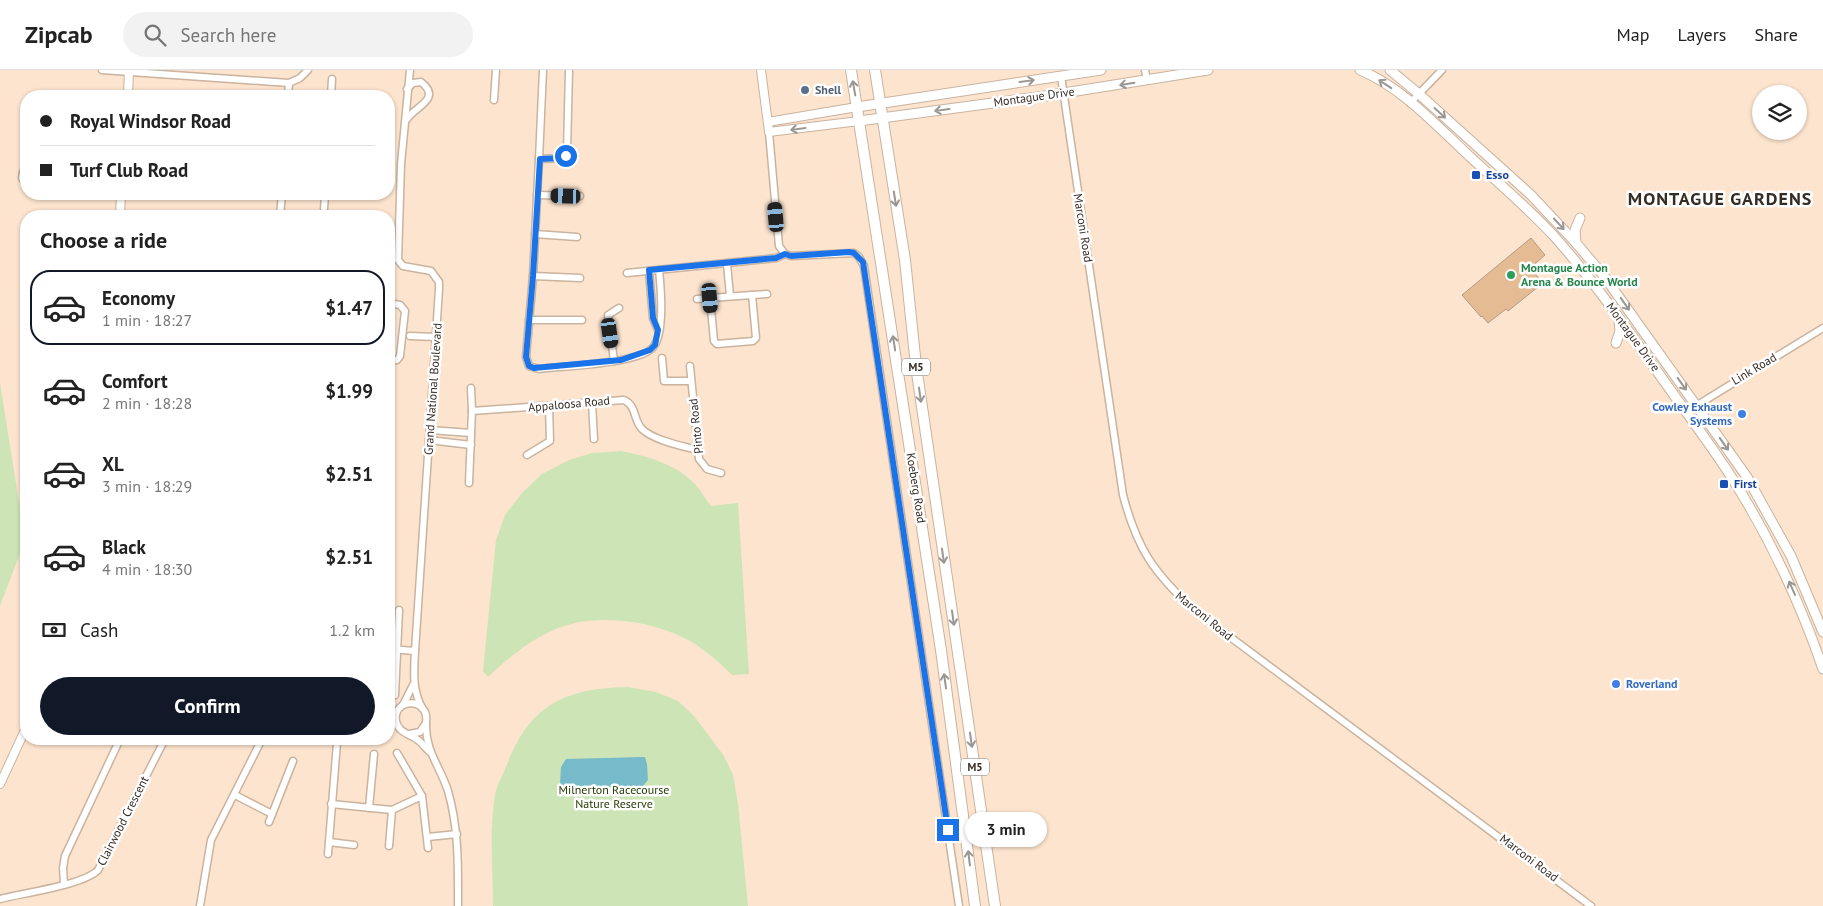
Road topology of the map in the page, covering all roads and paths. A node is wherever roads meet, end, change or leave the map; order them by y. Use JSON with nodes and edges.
{"nodes":[{"id":1,"x":102,"y":70,"type":"edge"},
{"id":2,"x":308,"y":70,"type":"edge"},
{"id":3,"x":405,"y":70,"type":"edge"},
{"id":4,"x":410,"y":70,"type":"edge"},
{"id":5,"x":496,"y":70,"type":"edge"},
{"id":6,"x":543,"y":70,"type":"edge"},
{"id":7,"x":569,"y":70,"type":"edge"},
{"id":8,"x":761,"y":70,"type":"edge"},
{"id":9,"x":851,"y":70,"type":"edge"},
{"id":10,"x":875,"y":70,"type":"edge"},
{"id":11,"x":1101,"y":70,"type":"edge"},
{"id":12,"x":1145,"y":70,"type":"edge"},
{"id":13,"x":1208,"y":70,"type":"edge"},
{"id":14,"x":1360,"y":70,"type":"edge"},
{"id":15,"x":1390,"y":70,"type":"edge"},
{"id":16,"x":1442,"y":70,"type":"edge"},
{"id":17,"x":129,"y":71,"type":"edge"},
{"id":18,"x":1061,"y":76,"type":"junction"},
{"id":19,"x":332,"y":79,"type":"dead end"},
{"id":20,"x":408,"y":80,"type":"junction"},
{"id":21,"x":1147,"y":80,"type":"junction"},
{"id":22,"x":289,"y":83,"type":"junction"},
{"id":23,"x":407,"y":89,"type":"junction"},
{"id":24,"x":128,"y":90,"type":"edge"},
{"id":25,"x":288,"y":90,"type":"edge"},
{"id":26,"x":331,"y":90,"type":"edge"},
{"id":27,"x":1063,"y":93,"type":"junction"},
{"id":28,"x":1419,"y":94,"type":"junction"},
{"id":29,"x":494,"y":100,"type":"dead end"},
{"id":30,"x":880,"y":103,"type":"junction"},
{"id":31,"x":1410,"y":103,"type":"junction"},
{"id":32,"x":857,"y":107,"type":"junction"},
{"id":33,"x":882,"y":118,"type":"junction"},
{"id":34,"x":859,"y":121,"type":"junction"},
{"id":35,"x":405,"y":122,"type":"junction"},
{"id":36,"x":768,"y":122,"type":"junction"},
{"id":37,"x":769,"y":132,"type":"junction"},
{"id":38,"x":540,"y":159,"type":"junction"},
{"id":39,"x":537,"y":195,"type":"junction"},
{"id":40,"x":580,"y":196,"type":"dead end"},
{"id":41,"x":324,"y":200,"type":"edge"},
{"id":42,"x":324,"y":209,"type":"dead end"},
{"id":43,"x":1580,"y":218,"type":"dead end"},
{"id":44,"x":535,"y":234,"type":"junction"},
{"id":45,"x":577,"y":237,"type":"dead end"},
{"id":46,"x":1576,"y":242,"type":"junction"},
{"id":47,"x":785,"y":254,"type":"junction"},
{"id":48,"x":727,"y":264,"type":"junction"},
{"id":49,"x":649,"y":270,"type":"junction"},
{"id":50,"x":659,"y":270,"type":"junction"},
{"id":51,"x":627,"y":273,"type":"dead end"},
{"id":52,"x":533,"y":276,"type":"junction"},
{"id":53,"x":580,"y":278,"type":"dead end"},
{"id":54,"x":767,"y":294,"type":"dead end"},
{"id":55,"x":752,"y":295,"type":"junction"},
{"id":56,"x":730,"y":296,"type":"junction"},
{"id":57,"x":710,"y":298,"type":"junction"},
{"id":58,"x":697,"y":299,"type":"dead end"},
{"id":59,"x":395,"y":304,"type":"edge"},
{"id":60,"x":619,"y":308,"type":"dead end"},
{"id":61,"x":1619,"y":318,"type":"junction"},
{"id":62,"x":529,"y":320,"type":"junction"},
{"id":63,"x":582,"y":320,"type":"dead end"},
{"id":64,"x":1823,"y":328,"type":"edge"},
{"id":65,"x":658,"y":330,"type":"junction"},
{"id":66,"x":410,"y":336,"type":"dead end"},
{"id":67,"x":436,"y":337,"type":"junction"},
{"id":68,"x":1616,"y":343,"type":"dead end"},
{"id":69,"x":662,"y":358,"type":"dead end"},
{"id":70,"x":395,"y":360,"type":"edge"},
{"id":71,"x":614,"y":361,"type":"junction"},
{"id":72,"x":690,"y":366,"type":"dead end"},
{"id":73,"x":691,"y":381,"type":"junction"},
{"id":74,"x":471,"y":388,"type":"dead end"},
{"id":75,"x":592,"y":403,"type":"junction"},
{"id":76,"x":1696,"y":404,"type":"junction"},
{"id":77,"x":549,"y":406,"type":"junction"},
{"id":78,"x":472,"y":411,"type":"junction"},
{"id":79,"x":1686,"y":412,"type":"junction"},
{"id":80,"x":430,"y":430,"type":"junction"},
{"id":81,"x":471,"y":433,"type":"junction"},
{"id":82,"x":594,"y":439,"type":"dead end"},
{"id":83,"x":430,"y":440,"type":"junction"},
{"id":84,"x":471,"y":445,"type":"junction"},
{"id":85,"x":697,"y":450,"type":"junction"},
{"id":86,"x":527,"y":455,"type":"dead end"},
{"id":87,"x":721,"y":473,"type":"dead end"},
{"id":88,"x":469,"y":483,"type":"dead end"},
{"id":89,"x":400,"y":610,"type":"dead end"},
{"id":90,"x":1823,"y":632,"type":"edge"},
{"id":91,"x":397,"y":650,"type":"junction"},
{"id":92,"x":415,"y":651,"type":"junction"},
{"id":93,"x":1823,"y":669,"type":"edge"},
{"id":94,"x":414,"y":684,"type":"junction"},
{"id":95,"x":395,"y":695,"type":"dead end"},
{"id":96,"x":400,"y":707,"type":"junction"},
{"id":97,"x":422,"y":708,"type":"junction"},
{"id":98,"x":426,"y":723,"type":"junction"},
{"id":99,"x":409,"y":734,"type":"junction"},
{"id":100,"x":20,"y":741,"type":"edge"},
{"id":101,"x":117,"y":745,"type":"edge"},
{"id":102,"x":162,"y":745,"type":"edge"},
{"id":103,"x":259,"y":745,"type":"edge"},
{"id":104,"x":337,"y":745,"type":"edge"},
{"id":105,"x":397,"y":752,"type":"dead end"},
{"id":106,"x":430,"y":753,"type":"junction"},
{"id":107,"x":374,"y":754,"type":"dead end"},
{"id":108,"x":293,"y":761,"type":"dead end"},
{"id":109,"x":0,"y":784,"type":"edge"},
{"id":110,"x":235,"y":795,"type":"junction"},
{"id":111,"x":422,"y":796,"type":"junction"},
{"id":112,"x":330,"y":804,"type":"junction"},
{"id":113,"x":369,"y":808,"type":"junction"},
{"id":114,"x":392,"y":810,"type":"junction"},
{"id":115,"x":272,"y":814,"type":"junction"},
{"id":116,"x":269,"y":822,"type":"dead end"},
{"id":117,"x":456,"y":832,"type":"junction"},
{"id":118,"x":427,"y":835,"type":"junction"},
{"id":119,"x":329,"y":842,"type":"junction"},
{"id":120,"x":354,"y":845,"type":"dead end"},
{"id":121,"x":389,"y":846,"type":"dead end"},
{"id":122,"x":428,"y":848,"type":"dead end"},
{"id":123,"x":328,"y":854,"type":"dead end"},
{"id":124,"x":64,"y":884,"type":"junction"},
{"id":125,"x":0,"y":899,"type":"edge"},
{"id":126,"x":201,"y":906,"type":"edge"},
{"id":127,"x":458,"y":906,"type":"edge"},
{"id":128,"x":959,"y":906,"type":"edge"},
{"id":129,"x":975,"y":906,"type":"edge"},
{"id":130,"x":995,"y":906,"type":"edge"},
{"id":131,"x":1591,"y":906,"type":"edge"}],
"edges":[{"from":1,"to":17,"type":"street"},
{"from":2,"to":22,"type":"street"},
{"from":3,"to":20,"type":"street"},
{"from":4,"to":20,"type":"street","name":"Grand National Boulevard"},
{"from":5,"to":29,"type":"street"},
{"from":6,"to":38,"type":"street"},
{"from":7,"to":38,"type":"street"},
{"from":8,"to":36,"type":"street"},
{"from":32,"to":9,"type":"main road","name":"Koeberg Road","number":"M5","one_way":true},
{"from":10,"to":30,"type":"main road","name":"Koeberg Road","number":"M5"},
{"from":11,"to":18,"type":"main road","name":"Montague Drive"},
{"from":12,"to":21,"type":"street"},
{"from":13,"to":21,"type":"main road","name":"Montague Drive"},
{"from":31,"to":14,"type":"main road","name":"Montague Drive","one_way":true},
{"from":15,"to":28,"type":"main road","name":"Montague Drive"},
{"from":16,"to":28,"type":"street"},
{"from":17,"to":22,"type":"street"},
{"from":17,"to":24,"type":"street"},
{"from":18,"to":27,"type":"street","name":"Marconi Road"},
{"from":30,"to":18,"type":"main road","name":"Montague Drive","one_way":true},
{"from":19,"to":26,"type":"street"},
{"from":20,"to":23,"type":"street","name":"Grand National Boulevard"},
{"from":21,"to":27,"type":"main road","name":"Montague Drive","one_way":true},
{"from":22,"to":25,"type":"street"},
{"from":23,"to":35,"type":"street","name":"Grand National Boulevard"},
{"from":23,"to":35,"type":"street"},
{"from":27,"to":33,"type":"main road","name":"Montague Drive","one_way":true},
{"from":27,"to":131,"type":"street","name":"Marconi Road"},
{"from":28,"to":31,"type":"street"},
{"from":28,"to":46,"type":"main road","name":"Montague Drive","one_way":true},
{"from":30,"to":32,"type":"main road","name":"Montague Drive"},
{"from":30,"to":33,"type":"main road","name":"Koeberg Road","number":"M5"},
{"from":31,"to":61,"type":"main road","name":"Montague Drive"},
{"from":32,"to":34,"type":"main road","name":"Koeberg Road","number":"M5"},
{"from":32,"to":36,"type":"street"},
{"from":33,"to":34,"type":"main road","name":"Montague Drive"},
{"from":33,"to":130,"type":"main road","name":"Koeberg Road","number":"M5","one_way":true},
{"from":34,"to":37,"type":"street","one_way":true},
{"from":129,"to":34,"type":"main road","name":"Koeberg Road","number":"M5","one_way":true},
{"from":35,"to":67,"type":"street","name":"Grand National Boulevard"},
{"from":36,"to":37,"type":"street"},
{"from":37,"to":47,"type":"street"},
{"from":38,"to":39,"type":"street"},
{"from":39,"to":40,"type":"street"},
{"from":39,"to":44,"type":"street"},
{"from":41,"to":42,"type":"street"},
{"from":43,"to":46,"type":"main road"},
{"from":44,"to":45,"type":"street"},
{"from":44,"to":52,"type":"street"},
{"from":46,"to":76,"type":"main road","name":"Montague Drive","one_way":true},
{"from":47,"to":48,"type":"street"},
{"from":47,"to":128,"type":"street"},
{"from":48,"to":50,"type":"street"},
{"from":48,"to":56,"type":"street"},
{"from":49,"to":50,"type":"street"},
{"from":49,"to":51,"type":"street"},
{"from":49,"to":65,"type":"street"},
{"from":50,"to":65,"type":"street"},
{"from":52,"to":53,"type":"street"},
{"from":52,"to":62,"type":"street"},
{"from":54,"to":55,"type":"street"},
{"from":55,"to":56,"type":"street"},
{"from":55,"to":57,"type":"street"},
{"from":56,"to":57,"type":"street"},
{"from":57,"to":58,"type":"street"},
{"from":59,"to":70,"type":"street"},
{"from":60,"to":71,"type":"street"},
{"from":61,"to":68,"type":"main road"},
{"from":61,"to":79,"type":"main road","name":"Montague Drive"},
{"from":62,"to":63,"type":"street"},
{"from":62,"to":71,"type":"street"},
{"from":64,"to":76,"type":"street","name":"Link Road"},
{"from":65,"to":71,"type":"street"},
{"from":66,"to":67,"type":"street"},
{"from":67,"to":80,"type":"street","name":"Grand National Boulevard"},
{"from":69,"to":73,"type":"street"},
{"from":72,"to":73,"type":"street","name":"Pinto Road"},
{"from":73,"to":85,"type":"street","name":"Pinto Road"},
{"from":74,"to":78,"type":"street"},
{"from":75,"to":77,"type":"street","name":"Appaloosa Road"},
{"from":75,"to":82,"type":"street"},
{"from":75,"to":85,"type":"street","name":"Appaloosa Road"},
{"from":76,"to":79,"type":"street","name":"Link Road"},
{"from":76,"to":90,"type":"main road","name":"Montague Drive","one_way":true},
{"from":77,"to":78,"type":"street","name":"Appaloosa Road"},
{"from":77,"to":86,"type":"street"},
{"from":78,"to":81,"type":"street"},
{"from":93,"to":79,"type":"main road","name":"Montague Drive","one_way":true},
{"from":80,"to":81,"type":"street"},
{"from":80,"to":83,"type":"street","name":"Grand National Boulevard"},
{"from":81,"to":84,"type":"street"},
{"from":83,"to":84,"type":"street"},
{"from":83,"to":92,"type":"street","name":"Grand National Boulevard"},
{"from":84,"to":88,"type":"street"},
{"from":85,"to":87,"type":"street","name":"Pinto Road"},
{"from":89,"to":91,"type":"street"},
{"from":91,"to":92,"type":"street"},
{"from":91,"to":95,"type":"street"},
{"from":92,"to":94,"type":"street","name":"Grand National Boulevard"},
{"from":94,"to":96,"type":"street","name":"Grand National Boulevard"},
{"from":94,"to":97,"type":"street","name":"Grand National Boulevard"},
{"from":96,"to":97,"type":"street"},
{"from":96,"to":99,"type":"street"},
{"from":97,"to":98,"type":"street"},
{"from":98,"to":99,"type":"street"},
{"from":98,"to":106,"type":"street"},
{"from":99,"to":106,"type":"street"},
{"from":100,"to":109,"type":"street"},
{"from":101,"to":124,"type":"street"},
{"from":102,"to":124,"type":"street","name":"Clairwood Crescent"},
{"from":103,"to":110,"type":"street"},
{"from":104,"to":112,"type":"street"},
{"from":105,"to":111,"type":"street"},
{"from":106,"to":117,"type":"street"},
{"from":107,"to":113,"type":"street"},
{"from":108,"to":115,"type":"street"},
{"from":110,"to":115,"type":"street"},
{"from":110,"to":126,"type":"street"},
{"from":111,"to":114,"type":"street"},
{"from":111,"to":118,"type":"street"},
{"from":112,"to":113,"type":"street"},
{"from":112,"to":119,"type":"street"},
{"from":113,"to":114,"type":"street"},
{"from":114,"to":121,"type":"street"},
{"from":115,"to":116,"type":"street"},
{"from":117,"to":118,"type":"street"},
{"from":117,"to":127,"type":"street"},
{"from":118,"to":122,"type":"street"},
{"from":119,"to":120,"type":"street"},
{"from":119,"to":123,"type":"street"},
{"from":124,"to":125,"type":"street","name":"Clairwood Crescent"}]}
